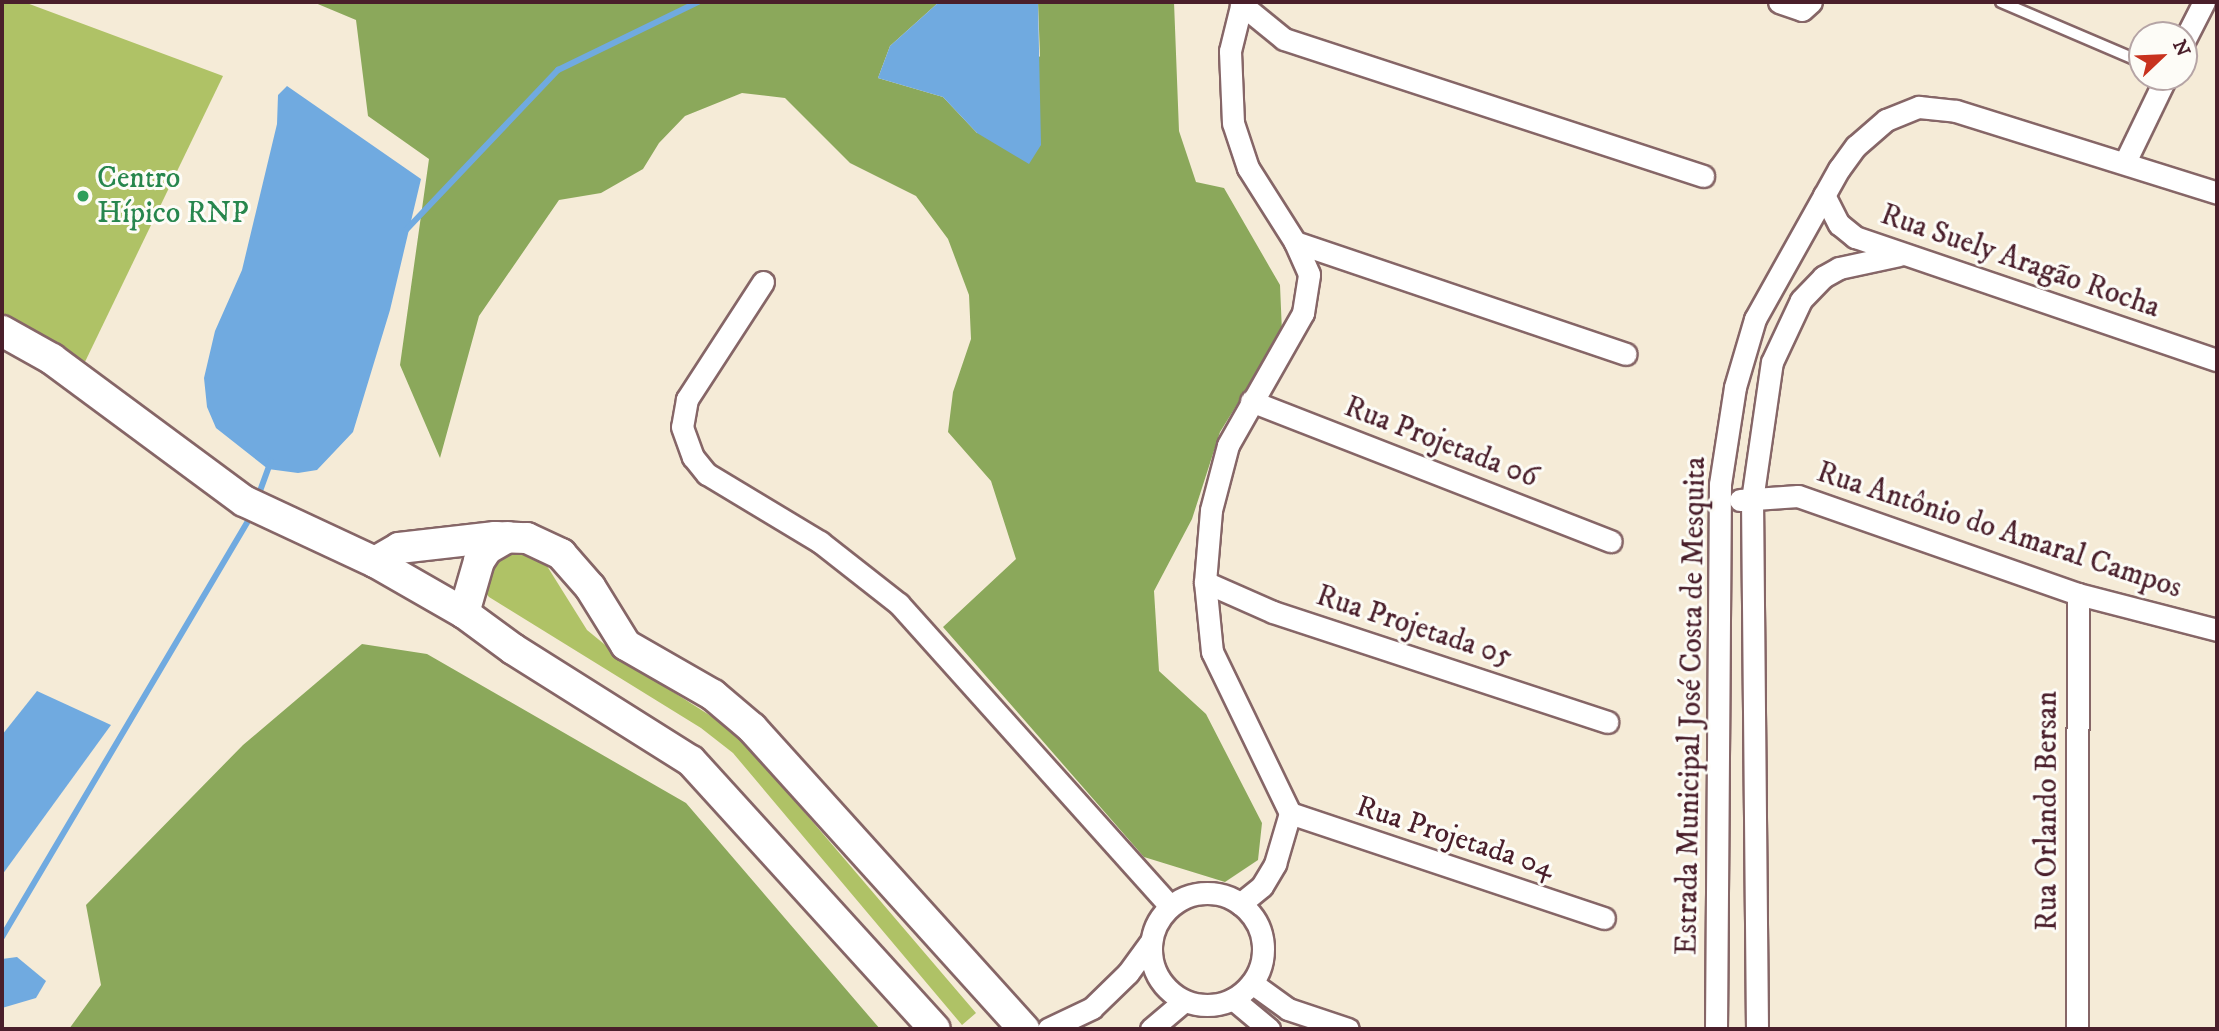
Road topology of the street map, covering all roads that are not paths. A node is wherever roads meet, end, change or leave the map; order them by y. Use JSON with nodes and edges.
{"nodes":[{"id":1,"x":1779,"y":2,"type":"edge"},
{"id":2,"x":2001,"y":2,"type":"edge"},
{"id":3,"x":2204,"y":2,"type":"edge"},
{"id":4,"x":1241,"y":3,"type":"edge"},
{"id":5,"x":1807,"y":6,"type":"edge"},
{"id":6,"x":2194,"y":21,"type":"edge"},
{"id":7,"x":2128,"y":56,"type":"edge"},
{"id":8,"x":2159,"y":91,"type":"edge"},
{"id":9,"x":2125,"y":162,"type":"junction"},
{"id":10,"x":1703,"y":176,"type":"dead end"},
{"id":11,"x":2217,"y":192,"type":"edge"},
{"id":12,"x":1824,"y":195,"type":"junction"},
{"id":13,"x":1295,"y":242,"type":"junction"},
{"id":14,"x":1899,"y":255,"type":"junction"},
{"id":15,"x":763,"y":282,"type":"dead end"},
{"id":16,"x":2,"y":331,"type":"edge"},
{"id":17,"x":1626,"y":354,"type":"dead end"},
{"id":18,"x":2217,"y":360,"type":"edge"},
{"id":19,"x":1251,"y":401,"type":"junction"},
{"id":20,"x":1720,"y":500,"type":"junction"},
{"id":21,"x":1752,"y":500,"type":"junction"},
{"id":22,"x":508,"y":537,"type":"junction"},
{"id":23,"x":1611,"y":541,"type":"dead end"},
{"id":24,"x":375,"y":562,"type":"junction"},
{"id":25,"x":1205,"y":582,"type":"junction"},
{"id":26,"x":2078,"y":594,"type":"junction"},
{"id":27,"x":464,"y":613,"type":"junction"},
{"id":28,"x":2217,"y":630,"type":"edge"},
{"id":29,"x":1607,"y":722,"type":"dead end"},
{"id":30,"x":1290,"y":813,"type":"junction"},
{"id":31,"x":1240,"y":904,"type":"junction"},
{"id":32,"x":1170,"y":906,"type":"junction"},
{"id":33,"x":1604,"y":918,"type":"dead end"},
{"id":34,"x":1151,"y":941,"type":"junction"},
{"id":35,"x":1252,"y":983,"type":"junction"},
{"id":36,"x":1233,"y":999,"type":"junction"},
{"id":37,"x":1184,"y":1001,"type":"junction"},
{"id":38,"x":935,"y":1029,"type":"edge"},
{"id":39,"x":1024,"y":1029,"type":"edge"},
{"id":40,"x":1048,"y":1029,"type":"edge"},
{"id":41,"x":1151,"y":1029,"type":"edge"},
{"id":42,"x":1269,"y":1029,"type":"edge"},
{"id":43,"x":1348,"y":1029,"type":"edge"},
{"id":44,"x":1716,"y":1029,"type":"edge"},
{"id":45,"x":1757,"y":1029,"type":"edge"},
{"id":46,"x":2077,"y":1029,"type":"edge"}],
"edges":[{"from":1,"to":5,"type":"street"},
{"from":2,"to":7,"type":"lane"},
{"from":3,"to":6,"type":"street"},
{"from":4,"to":10,"type":"street"},
{"from":4,"to":13,"type":"street"},
{"from":8,"to":9,"type":"street"},
{"from":9,"to":11,"type":"street","name":"Estrada Municipal José Costa de Mesquita"},
{"from":9,"to":12,"type":"street","name":"Estrada Municipal José Costa de Mesquita"},
{"from":12,"to":14,"type":"street","name":"Rua Suely Aragão Rocha"},
{"from":12,"to":20,"type":"street","name":"Estrada Municipal José Costa de Mesquita"},
{"from":13,"to":17,"type":"street"},
{"from":13,"to":19,"type":"street"},
{"from":14,"to":18,"type":"street","name":"Rua Suely Aragão Rocha"},
{"from":14,"to":21,"type":"street","name":"Estrada Municipal José Costa de Mesquita"},
{"from":15,"to":32,"type":"street"},
{"from":16,"to":24,"type":"street"},
{"from":19,"to":23,"type":"street","name":"Rua Projetada 06"},
{"from":19,"to":25,"type":"street"},
{"from":20,"to":21,"type":"street","name":"Rua Antônio do Amaral Campos"},
{"from":20,"to":44,"type":"street","name":"Estrada Municipal José Costa de Mesquita"},
{"from":21,"to":26,"type":"street","name":"Rua Antônio do Amaral Campos"},
{"from":21,"to":45,"type":"street","name":"Estrada Municipal José Costa de Mesquita"},
{"from":22,"to":24,"type":"street"},
{"from":22,"to":27,"type":"street"},
{"from":22,"to":39,"type":"street"},
{"from":24,"to":27,"type":"street"},
{"from":25,"to":29,"type":"street","name":"Rua Projetada 05"},
{"from":25,"to":30,"type":"street"},
{"from":26,"to":28,"type":"street","name":"Rua Antônio do Amaral Campos"},
{"from":26,"to":46,"type":"street","name":"Rua Orlando Bersan"},
{"from":27,"to":38,"type":"street"},
{"from":30,"to":31,"type":"street"},
{"from":30,"to":33,"type":"street","name":"Rua Projetada 04"},
{"from":31,"to":32,"type":"street"},
{"from":31,"to":35,"type":"street"},
{"from":32,"to":34,"type":"street"},
{"from":34,"to":37,"type":"street"},
{"from":34,"to":40,"type":"street"},
{"from":35,"to":36,"type":"street"},
{"from":35,"to":43,"type":"street"},
{"from":36,"to":37,"type":"street"},
{"from":36,"to":42,"type":"street"},
{"from":37,"to":41,"type":"street"}]}
